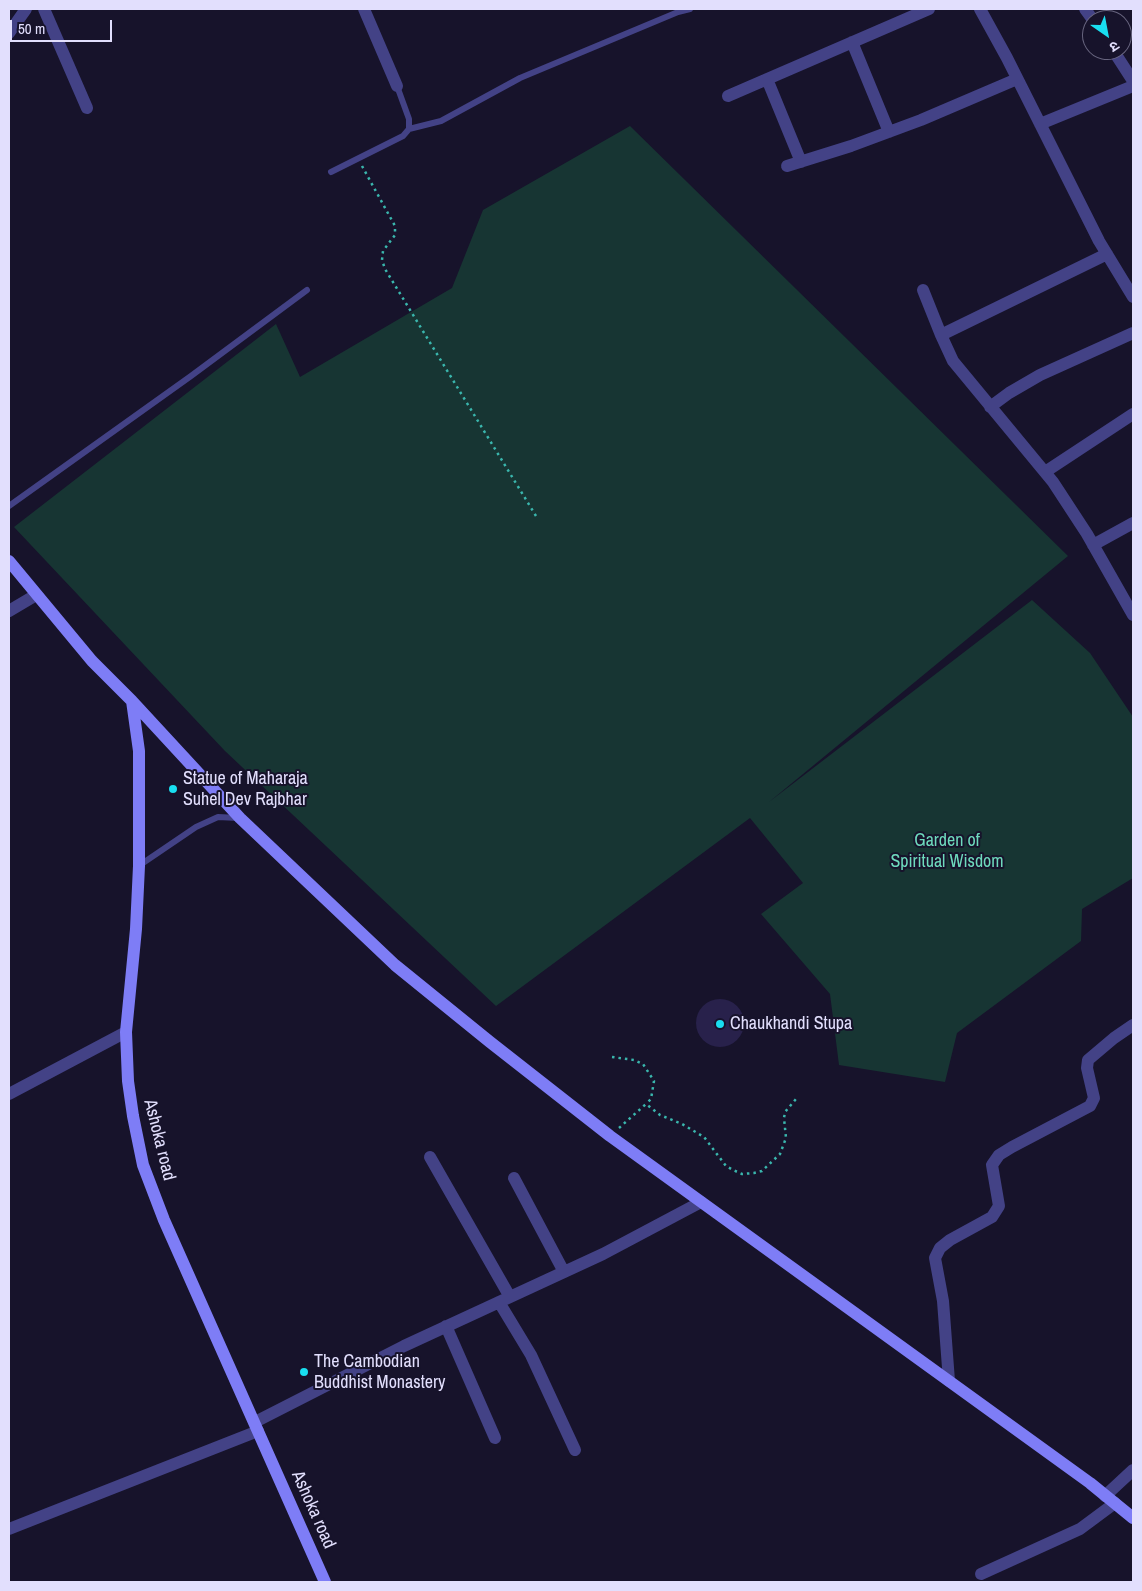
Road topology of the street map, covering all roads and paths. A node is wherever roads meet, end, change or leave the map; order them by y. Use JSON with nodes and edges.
{"nodes":[{"id":1,"x":26,"y":9,"type":"edge"},
{"id":2,"x":44,"y":9,"type":"edge"},
{"id":3,"x":364,"y":9,"type":"edge"},
{"id":4,"x":690,"y":9,"type":"edge"},
{"id":5,"x":929,"y":9,"type":"edge"},
{"id":6,"x":980,"y":9,"type":"edge"},
{"id":7,"x":9,"y":33,"type":"edge"},
{"id":8,"x":852,"y":42,"type":"junction"},
{"id":9,"x":1119,"y":60,"type":"edge"},
{"id":10,"x":767,"y":79,"type":"junction"},
{"id":11,"x":1017,"y":79,"type":"junction"},
{"id":12,"x":1133,"y":81,"type":"edge"},
{"id":13,"x":397,"y":86,"type":"joint"},
{"id":14,"x":1133,"y":86,"type":"edge"},
{"id":15,"x":728,"y":96,"type":"dead end"},
{"id":16,"x":86,"y":108,"type":"dead end"},
{"id":17,"x":1040,"y":124,"type":"junction"},
{"id":18,"x":409,"y":129,"type":"junction"},
{"id":19,"x":889,"y":132,"type":"junction"},
{"id":20,"x":358,"y":159,"type":"junction"},
{"id":21,"x":800,"y":162,"type":"junction"},
{"id":22,"x":787,"y":166,"type":"dead end"},
{"id":23,"x":331,"y":172,"type":"dead end"},
{"id":24,"x":1107,"y":254,"type":"junction"},
{"id":25,"x":307,"y":290,"type":"dead end"},
{"id":26,"x":924,"y":290,"type":"dead end"},
{"id":27,"x":1133,"y":297,"type":"edge"},
{"id":28,"x":1133,"y":334,"type":"edge"},
{"id":29,"x":941,"y":335,"type":"junction"},
{"id":30,"x":990,"y":407,"type":"junction"},
{"id":31,"x":1133,"y":414,"type":"edge"},
{"id":32,"x":1045,"y":472,"type":"junction"},
{"id":33,"x":9,"y":506,"type":"edge"},
{"id":34,"x":536,"y":516,"type":"dead end"},
{"id":35,"x":1133,"y":523,"type":"edge"},
{"id":36,"x":1093,"y":545,"type":"junction"},
{"id":37,"x":9,"y":561,"type":"edge"},
{"id":38,"x":36,"y":595,"type":"junction"},
{"id":39,"x":9,"y":610,"type":"edge"},
{"id":40,"x":1133,"y":615,"type":"edge"},
{"id":41,"x":132,"y":701,"type":"junction"},
{"id":42,"x":240,"y":818,"type":"junction"},
{"id":43,"x":139,"y":866,"type":"junction"},
{"id":44,"x":1133,"y":1025,"type":"edge"},
{"id":45,"x":126,"y":1032,"type":"junction"},
{"id":46,"x":612,"y":1057,"type":"dead end"},
{"id":47,"x":9,"y":1094,"type":"edge"},
{"id":48,"x":796,"y":1099,"type":"dead end"},
{"id":49,"x":646,"y":1104,"type":"junction"},
{"id":50,"x":610,"y":1136,"type":"junction"},
{"id":51,"x":430,"y":1157,"type":"dead end"},
{"id":52,"x":514,"y":1178,"type":"dead end"},
{"id":53,"x":701,"y":1202,"type":"junction"},
{"id":54,"x":564,"y":1272,"type":"junction"},
{"id":55,"x":504,"y":1300,"type":"junction"},
{"id":56,"x":446,"y":1326,"type":"junction"},
{"id":57,"x":949,"y":1381,"type":"junction"},
{"id":58,"x":257,"y":1426,"type":"junction"},
{"id":59,"x":495,"y":1438,"type":"dead end"},
{"id":60,"x":575,"y":1450,"type":"dead end"},
{"id":61,"x":1133,"y":1470,"type":"edge"},
{"id":62,"x":1110,"y":1499,"type":"junction"},
{"id":63,"x":1133,"y":1518,"type":"edge"},
{"id":64,"x":9,"y":1529,"type":"edge"},
{"id":65,"x":981,"y":1574,"type":"dead end"},
{"id":66,"x":325,"y":1582,"type":"edge"}],
"edges":[{"from":1,"to":7,"type":"street"},
{"from":2,"to":16,"type":"street"},
{"from":3,"to":13,"type":"street"},
{"from":4,"to":18,"type":"lane"},
{"from":5,"to":8,"type":"street"},
{"from":6,"to":11,"type":"street"},
{"from":8,"to":10,"type":"street"},
{"from":8,"to":19,"type":"street"},
{"from":9,"to":12,"type":"street"},
{"from":10,"to":15,"type":"street"},
{"from":10,"to":21,"type":"street"},
{"from":11,"to":17,"type":"street"},
{"from":11,"to":19,"type":"street"},
{"from":13,"to":18,"type":"lane"},
{"from":14,"to":17,"type":"street"},
{"from":17,"to":24,"type":"street"},
{"from":18,"to":20,"type":"lane"},
{"from":19,"to":21,"type":"street"},
{"from":20,"to":23,"type":"lane"},
{"from":20,"to":34,"type":"path"},
{"from":21,"to":22,"type":"street"},
{"from":24,"to":27,"type":"street"},
{"from":24,"to":29,"type":"street"},
{"from":25,"to":33,"type":"lane"},
{"from":26,"to":29,"type":"street"},
{"from":28,"to":30,"type":"street"},
{"from":29,"to":30,"type":"street"},
{"from":30,"to":32,"type":"street"},
{"from":31,"to":32,"type":"street"},
{"from":32,"to":36,"type":"street"},
{"from":35,"to":36,"type":"street"},
{"from":36,"to":40,"type":"street"},
{"from":37,"to":38,"type":"street"},
{"from":38,"to":39,"type":"street"},
{"from":38,"to":41,"type":"street"},
{"from":41,"to":42,"type":"street"},
{"from":41,"to":43,"type":"street","name":"Ashoka road"},
{"from":42,"to":43,"type":"lane"},
{"from":42,"to":50,"type":"street"},
{"from":43,"to":45,"type":"street","name":"Ashoka road"},
{"from":44,"to":57,"type":"street"},
{"from":45,"to":47,"type":"street"},
{"from":45,"to":58,"type":"street","name":"Ashoka road"},
{"from":46,"to":49,"type":"path"},
{"from":48,"to":49,"type":"path"},
{"from":49,"to":50,"type":"path"},
{"from":50,"to":53,"type":"street"},
{"from":51,"to":55,"type":"street"},
{"from":52,"to":54,"type":"street"},
{"from":53,"to":54,"type":"street"},
{"from":53,"to":57,"type":"street"},
{"from":54,"to":55,"type":"street"},
{"from":55,"to":56,"type":"street"},
{"from":55,"to":60,"type":"street"},
{"from":56,"to":58,"type":"street"},
{"from":56,"to":59,"type":"street"},
{"from":57,"to":62,"type":"street"},
{"from":58,"to":64,"type":"street"},
{"from":58,"to":66,"type":"street","name":"Ashoka road"},
{"from":61,"to":62,"type":"street"},
{"from":62,"to":63,"type":"street"},
{"from":62,"to":65,"type":"street"}]}
